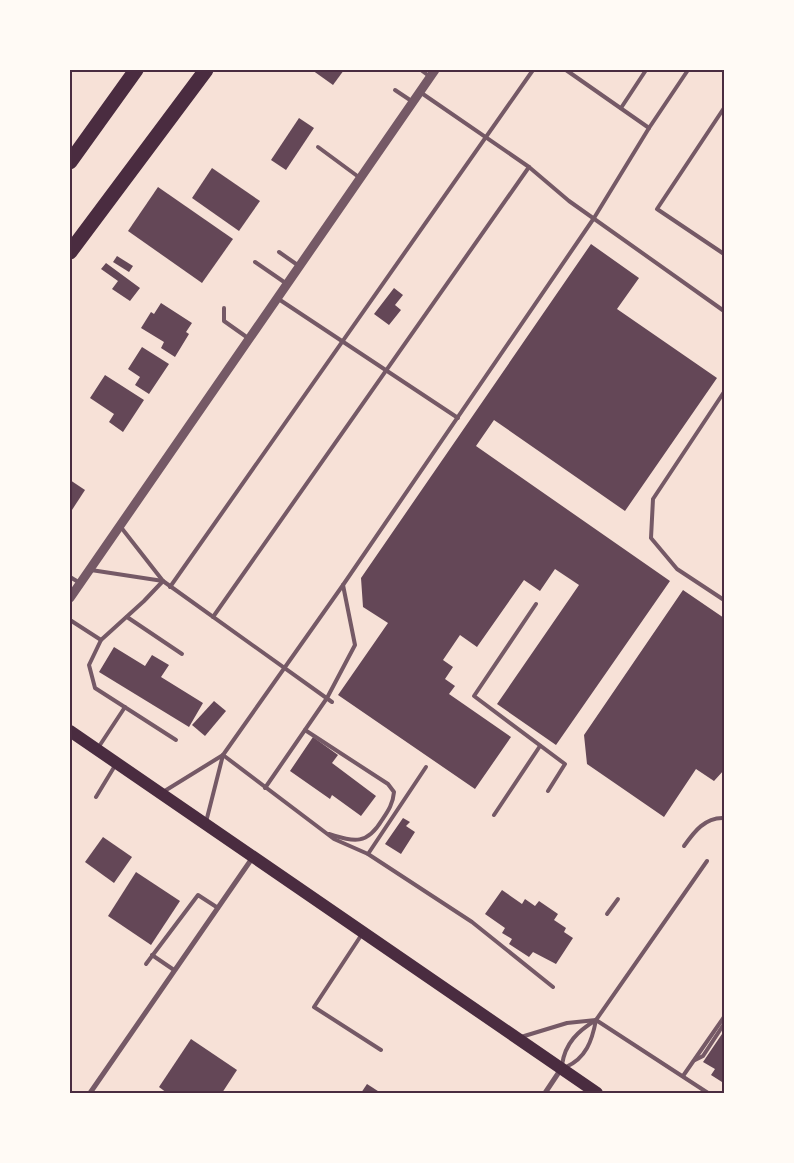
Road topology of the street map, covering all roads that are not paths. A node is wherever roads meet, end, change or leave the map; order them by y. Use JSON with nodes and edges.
{"nodes":[{"id":1,"x":136,"y":70,"type":"edge"},
{"id":2,"x":206,"y":70,"type":"edge"},
{"id":3,"x":421,"y":70,"type":"edge"},
{"id":4,"x":533,"y":70,"type":"edge"},
{"id":5,"x":566,"y":70,"type":"edge"},
{"id":6,"x":646,"y":70,"type":"edge"},
{"id":7,"x":688,"y":70,"type":"edge"},
{"id":8,"x":432,"y":73,"type":"edge"},
{"id":9,"x":395,"y":90,"type":"dead end"},
{"id":10,"x":420,"y":92,"type":"junction"},
{"id":11,"x":413,"y":102,"type":"junction"},
{"id":12,"x":621,"y":108,"type":"junction"},
{"id":13,"x":724,"y":108,"type":"edge"},
{"id":14,"x":649,"y":128,"type":"junction"},
{"id":15,"x":487,"y":138,"type":"junction"},
{"id":16,"x":318,"y":147,"type":"dead end"},
{"id":17,"x":70,"y":162,"type":"edge"},
{"id":18,"x":530,"y":168,"type":"junction"},
{"id":19,"x":360,"y":178,"type":"junction"},
{"id":20,"x":594,"y":218,"type":"junction"},
{"id":21,"x":70,"y":252,"type":"edge"},
{"id":22,"x":279,"y":252,"type":"dead end"},
{"id":23,"x":724,"y":254,"type":"edge"},
{"id":24,"x":256,"y":262,"type":"dead end"},
{"id":25,"x":299,"y":266,"type":"junction"},
{"id":26,"x":287,"y":284,"type":"junction"},
{"id":27,"x":277,"y":298,"type":"junction"},
{"id":28,"x":224,"y":308,"type":"dead end"},
{"id":29,"x":724,"y":311,"type":"edge"},
{"id":30,"x":249,"y":339,"type":"junction"},
{"id":31,"x":343,"y":343,"type":"junction"},
{"id":32,"x":385,"y":370,"type":"junction"},
{"id":33,"x":724,"y":392,"type":"edge"},
{"id":34,"x":458,"y":418,"type":"junction"},
{"id":35,"x":120,"y":526,"type":"junction"},
{"id":36,"x":90,"y":570,"type":"junction"},
{"id":37,"x":70,"y":577,"type":"edge"},
{"id":38,"x":163,"y":581,"type":"junction"},
{"id":39,"x":80,"y":583,"type":"junction"},
{"id":40,"x":343,"y":585,"type":"junction"},
{"id":41,"x":170,"y":587,"type":"junction"},
{"id":42,"x":70,"y":598,"type":"edge"},
{"id":43,"x":724,"y":600,"type":"edge"},
{"id":44,"x":536,"y":604,"type":"dead end"},
{"id":45,"x":127,"y":616,"type":"junction"},
{"id":46,"x":213,"y":617,"type":"junction"},
{"id":47,"x":70,"y":620,"type":"edge"},
{"id":48,"x":101,"y":640,"type":"junction"},
{"id":49,"x":182,"y":654,"type":"dead end"},
{"id":50,"x":285,"y":668,"type":"junction"},
{"id":51,"x":327,"y":698,"type":"junction"},
{"id":52,"x":332,"y":702,"type":"dead end"},
{"id":53,"x":125,"y":707,"type":"junction"},
{"id":54,"x":305,"y":730,"type":"junction"},
{"id":55,"x":70,"y":731,"type":"edge"},
{"id":56,"x":176,"y":740,"type":"dead end"},
{"id":57,"x":540,"y":746,"type":"junction"},
{"id":58,"x":97,"y":749,"type":"junction"},
{"id":59,"x":223,"y":755,"type":"junction"},
{"id":60,"x":117,"y":763,"type":"junction"},
{"id":61,"x":426,"y":768,"type":"dead end"},
{"id":62,"x":265,"y":788,"type":"junction"},
{"id":63,"x":548,"y":791,"type":"dead end"},
{"id":64,"x":161,"y":794,"type":"junction"},
{"id":65,"x":96,"y":796,"type":"dead end"},
{"id":66,"x":494,"y":815,"type":"dead end"},
{"id":67,"x":724,"y":818,"type":"edge"},
{"id":68,"x":206,"y":824,"type":"junction"},
{"id":69,"x":327,"y":833,"type":"junction"},
{"id":70,"x":684,"y":846,"type":"dead end"},
{"id":71,"x":368,"y":854,"type":"junction"},
{"id":72,"x":253,"y":857,"type":"junction"},
{"id":73,"x":707,"y":861,"type":"dead end"},
{"id":74,"x":618,"y":899,"type":"dead end"},
{"id":75,"x":218,"y":908,"type":"junction"},
{"id":76,"x":606,"y":914,"type":"dead end"},
{"id":77,"x":363,"y":932,"type":"junction"},
{"id":78,"x":152,"y":955,"type":"junction"},
{"id":79,"x":146,"y":964,"type":"dead end"},
{"id":80,"x":174,"y":970,"type":"junction"},
{"id":81,"x":553,"y":987,"type":"dead end"},
{"id":82,"x":724,"y":1017,"type":"edge"},
{"id":83,"x":596,"y":1020,"type":"junction"},
{"id":84,"x":724,"y":1024,"type":"edge"},
{"id":85,"x":517,"y":1038,"type":"junction"},
{"id":86,"x":381,"y":1050,"type":"dead end"},
{"id":87,"x":693,"y":1061,"type":"junction"},
{"id":88,"x":561,"y":1069,"type":"junction"},
{"id":89,"x":683,"y":1076,"type":"junction"},
{"id":90,"x":90,"y":1093,"type":"edge"},
{"id":91,"x":546,"y":1093,"type":"edge"},
{"id":92,"x":597,"y":1093,"type":"edge"},
{"id":93,"x":708,"y":1093,"type":"edge"}],
"edges":[{"from":1,"to":17,"type":"highway"},
{"from":2,"to":21,"type":"highway"},
{"from":3,"to":8,"type":"lane"},
{"from":4,"to":15,"type":"lane"},
{"from":5,"to":12,"type":"lane"},
{"from":6,"to":12,"type":"lane"},
{"from":7,"to":14,"type":"lane"},
{"from":8,"to":10,"type":"street"},
{"from":9,"to":11,"type":"lane"},
{"from":10,"to":11,"type":"street"},
{"from":10,"to":15,"type":"lane"},
{"from":11,"to":19,"type":"street"},
{"from":12,"to":14,"type":"lane"},
{"from":13,"to":23,"type":"lane"},
{"from":14,"to":20,"type":"lane"},
{"from":15,"to":18,"type":"lane"},
{"from":15,"to":31,"type":"lane"},
{"from":16,"to":19,"type":"lane"},
{"from":18,"to":20,"type":"lane"},
{"from":18,"to":32,"type":"lane"},
{"from":19,"to":25,"type":"street"},
{"from":20,"to":29,"type":"lane"},
{"from":20,"to":34,"type":"lane"},
{"from":22,"to":25,"type":"lane"},
{"from":24,"to":26,"type":"lane"},
{"from":25,"to":26,"type":"street"},
{"from":26,"to":27,"type":"street"},
{"from":27,"to":30,"type":"street"},
{"from":27,"to":31,"type":"lane"},
{"from":28,"to":30,"type":"lane"},
{"from":30,"to":35,"type":"street"},
{"from":31,"to":32,"type":"lane"},
{"from":31,"to":41,"type":"lane"},
{"from":32,"to":34,"type":"lane"},
{"from":32,"to":46,"type":"lane"},
{"from":33,"to":43,"type":"lane"},
{"from":34,"to":40,"type":"lane"},
{"from":35,"to":36,"type":"street"},
{"from":35,"to":38,"type":"lane"},
{"from":36,"to":38,"type":"lane"},
{"from":36,"to":39,"type":"street"},
{"from":37,"to":39,"type":"lane"},
{"from":38,"to":41,"type":"lane"},
{"from":38,"to":45,"type":"lane"},
{"from":39,"to":42,"type":"street"},
{"from":40,"to":50,"type":"lane"},
{"from":40,"to":51,"type":"lane"},
{"from":41,"to":46,"type":"lane"},
{"from":44,"to":57,"type":"lane"},
{"from":45,"to":48,"type":"lane"},
{"from":45,"to":49,"type":"lane"},
{"from":46,"to":50,"type":"lane"},
{"from":47,"to":48,"type":"lane"},
{"from":48,"to":53,"type":"lane"},
{"from":50,"to":51,"type":"lane"},
{"from":50,"to":59,"type":"lane"},
{"from":51,"to":52,"type":"lane"},
{"from":51,"to":54,"type":"lane"},
{"from":53,"to":56,"type":"lane"},
{"from":53,"to":58,"type":"lane"},
{"from":54,"to":62,"type":"lane"},
{"from":54,"to":69,"type":"lane"},
{"from":55,"to":58,"type":"main road"},
{"from":57,"to":63,"type":"lane"},
{"from":57,"to":66,"type":"lane"},
{"from":58,"to":60,"type":"main road"},
{"from":59,"to":62,"type":"lane"},
{"from":59,"to":64,"type":"lane"},
{"from":59,"to":68,"type":"lane"},
{"from":60,"to":64,"type":"main road"},
{"from":60,"to":65,"type":"lane"},
{"from":61,"to":71,"type":"lane"},
{"from":62,"to":69,"type":"lane"},
{"from":64,"to":68,"type":"main road"},
{"from":67,"to":70,"type":"lane"},
{"from":68,"to":72,"type":"main road"},
{"from":69,"to":71,"type":"lane"},
{"from":71,"to":81,"type":"lane"},
{"from":72,"to":75,"type":"street"},
{"from":72,"to":77,"type":"main road"},
{"from":73,"to":83,"type":"lane"},
{"from":74,"to":76,"type":"lane"},
{"from":75,"to":78,"type":"lane"},
{"from":75,"to":80,"type":"street"},
{"from":77,"to":85,"type":"main road"},
{"from":77,"to":86,"type":"lane"},
{"from":78,"to":79,"type":"lane"},
{"from":78,"to":80,"type":"lane"},
{"from":80,"to":90,"type":"street"},
{"from":82,"to":87,"type":"lane"},
{"from":83,"to":85,"type":"lane"},
{"from":83,"to":88,"type":"lane"},
{"from":83,"to":88,"type":"lane"},
{"from":83,"to":89,"type":"lane"},
{"from":84,"to":87,"type":"lane"},
{"from":85,"to":88,"type":"main road"},
{"from":87,"to":89,"type":"lane"},
{"from":88,"to":91,"type":"street"},
{"from":88,"to":92,"type":"main road"},
{"from":89,"to":93,"type":"lane"}]}
